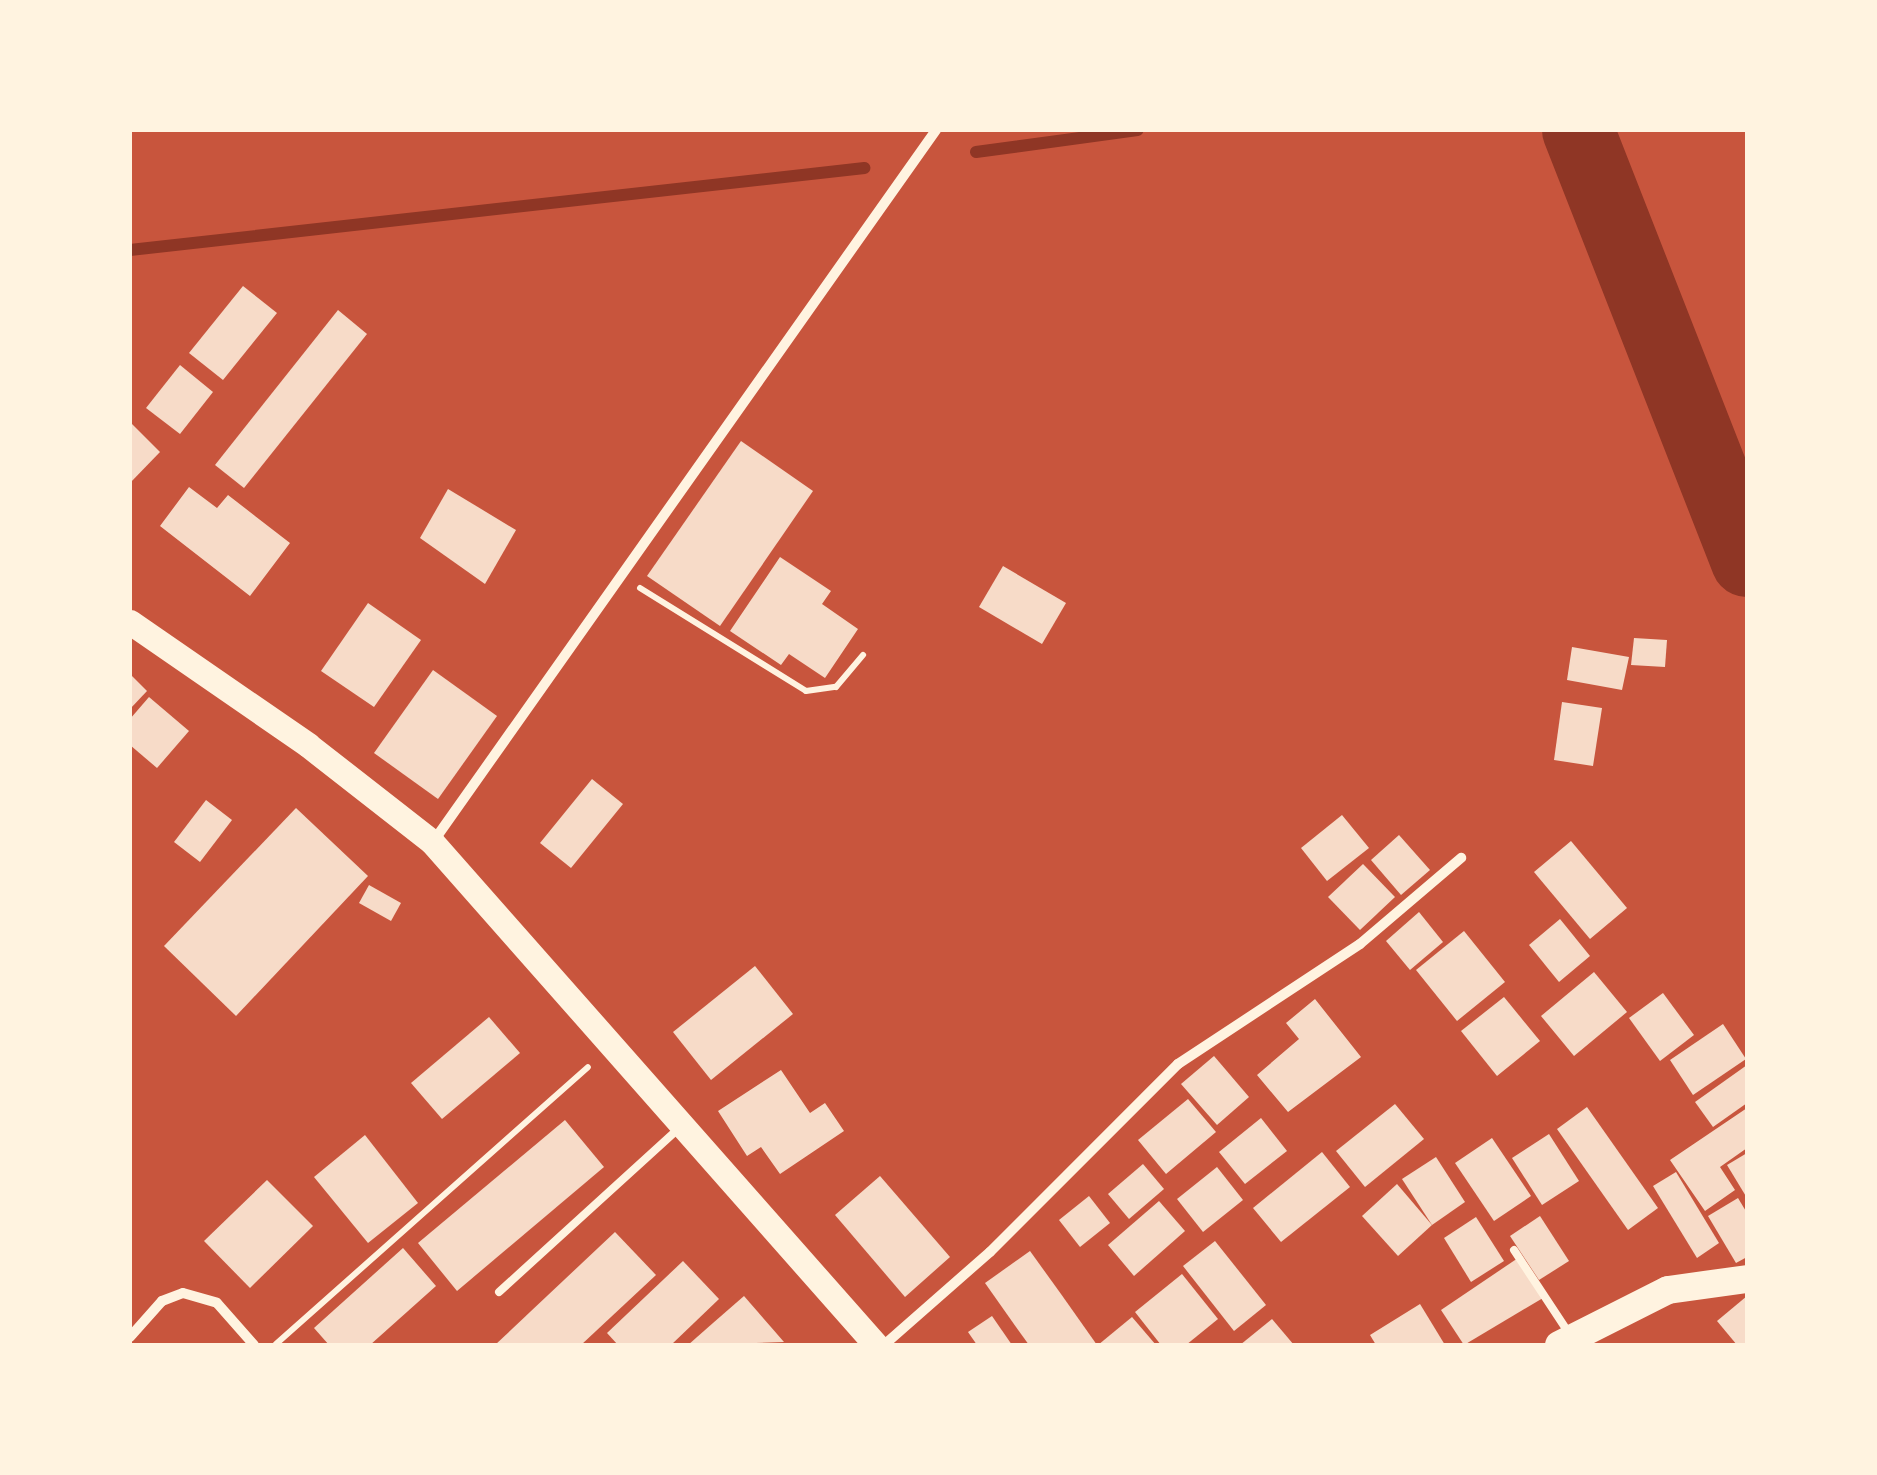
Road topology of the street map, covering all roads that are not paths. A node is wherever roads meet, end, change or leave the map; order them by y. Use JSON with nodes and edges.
{"nodes":[{"id":1,"x":936,"y":130,"type":"edge"},
{"id":2,"x":130,"y":622,"type":"edge"},
{"id":3,"x":432,"y":842,"type":"junction"},
{"id":4,"x":1461,"y":858,"type":"dead end"},
{"id":5,"x":683,"y":1125,"type":"junction"},
{"id":6,"x":1514,"y":1250,"type":"dead end"},
{"id":7,"x":1747,"y":1279,"type":"edge"},
{"id":8,"x":499,"y":1292,"type":"dead end"},
{"id":9,"x":130,"y":1337,"type":"edge"},
{"id":10,"x":1564,"y":1340,"type":"edge"},
{"id":11,"x":254,"y":1345,"type":"edge"},
{"id":12,"x":876,"y":1345,"type":"edge"},
{"id":13,"x":884,"y":1345,"type":"edge"}],
"edges":[{"from":1,"to":3,"type":"street"},
{"from":2,"to":3,"type":"main road"},
{"from":3,"to":5,"type":"main road"},
{"from":4,"to":13,"type":"street"},
{"from":5,"to":8,"type":"lane"},
{"from":5,"to":12,"type":"main road"},
{"from":6,"to":10,"type":"lane"},
{"from":7,"to":10,"type":"highway"},
{"from":9,"to":11,"type":"street"}]}
